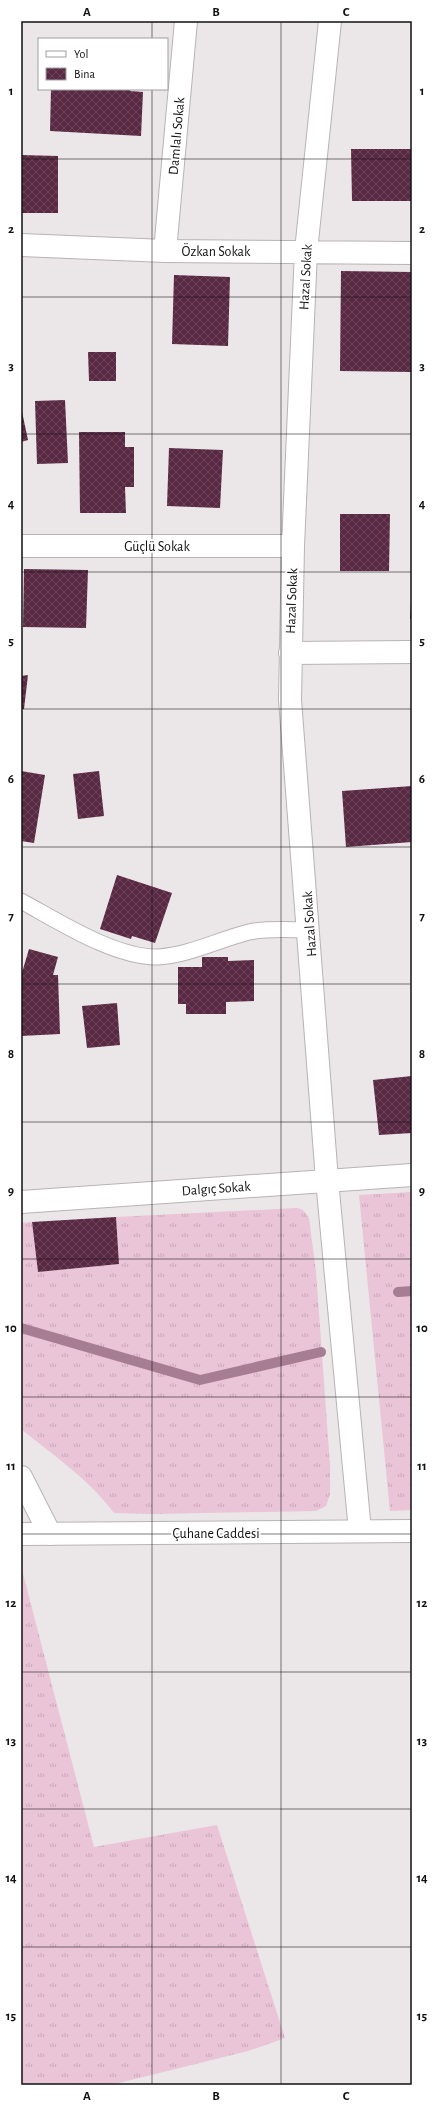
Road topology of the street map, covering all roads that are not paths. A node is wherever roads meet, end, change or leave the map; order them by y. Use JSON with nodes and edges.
{"nodes":[{"id":1,"x":186,"y":21,"type":"edge"},
{"id":2,"x":330,"y":21,"type":"edge"},
{"id":3,"x":21,"y":245,"type":"edge"},
{"id":4,"x":165,"y":251,"type":"junction"},
{"id":5,"x":306,"y":251,"type":"junction"},
{"id":6,"x":412,"y":253,"type":"edge"},
{"id":7,"x":21,"y":546,"type":"edge"},
{"id":8,"x":293,"y":546,"type":"junction"},
{"id":9,"x":412,"y":652,"type":"edge"},
{"id":10,"x":290,"y":653,"type":"junction"},
{"id":11,"x":21,"y":901,"type":"edge"},
{"id":12,"x":309,"y":930,"type":"junction"},
{"id":13,"x":412,"y":1175,"type":"edge"},
{"id":14,"x":327,"y":1180,"type":"junction"},
{"id":15,"x":21,"y":1202,"type":"edge"},
{"id":16,"x":21,"y":1477,"type":"edge"},
{"id":17,"x":360,"y":1531,"type":"junction"},
{"id":18,"x":412,"y":1531,"type":"edge"},
{"id":19,"x":21,"y":1534,"type":"edge"},
{"id":20,"x":50,"y":1534,"type":"junction"}],
"edges":[{"from":1,"to":4,"type":"street","name":"Damlalı Sokak"},
{"from":2,"to":5,"type":"street","name":"Hazal Sokak"},
{"from":3,"to":4,"type":"street","name":"Özkan Sokak"},
{"from":4,"to":5,"type":"street","name":"Özkan Sokak"},
{"from":5,"to":6,"type":"street","name":"Özkan Sokak"},
{"from":5,"to":8,"type":"street","name":"Hazal Sokak"},
{"from":7,"to":8,"type":"street","name":"Güçlü Sokak"},
{"from":8,"to":10,"type":"street","name":"Hazal Sokak"},
{"from":9,"to":10,"type":"street"},
{"from":10,"to":12,"type":"street","name":"Hazal Sokak"},
{"from":11,"to":12,"type":"lane"},
{"from":12,"to":14,"type":"street","name":"Hazal Sokak"},
{"from":13,"to":14,"type":"street","name":"Dalgıç Sokak"},
{"from":14,"to":15,"type":"street","name":"Dalgıç Sokak"},
{"from":14,"to":17,"type":"street","name":"Hazal Sokak"},
{"from":16,"to":20,"type":"street"},
{"from":17,"to":18,"type":"street","name":"Çuhane Caddesi"},
{"from":17,"to":20,"type":"street","name":"Çuhane Caddesi"},
{"from":19,"to":20,"type":"street","name":"Çuhane Caddesi"}]}
